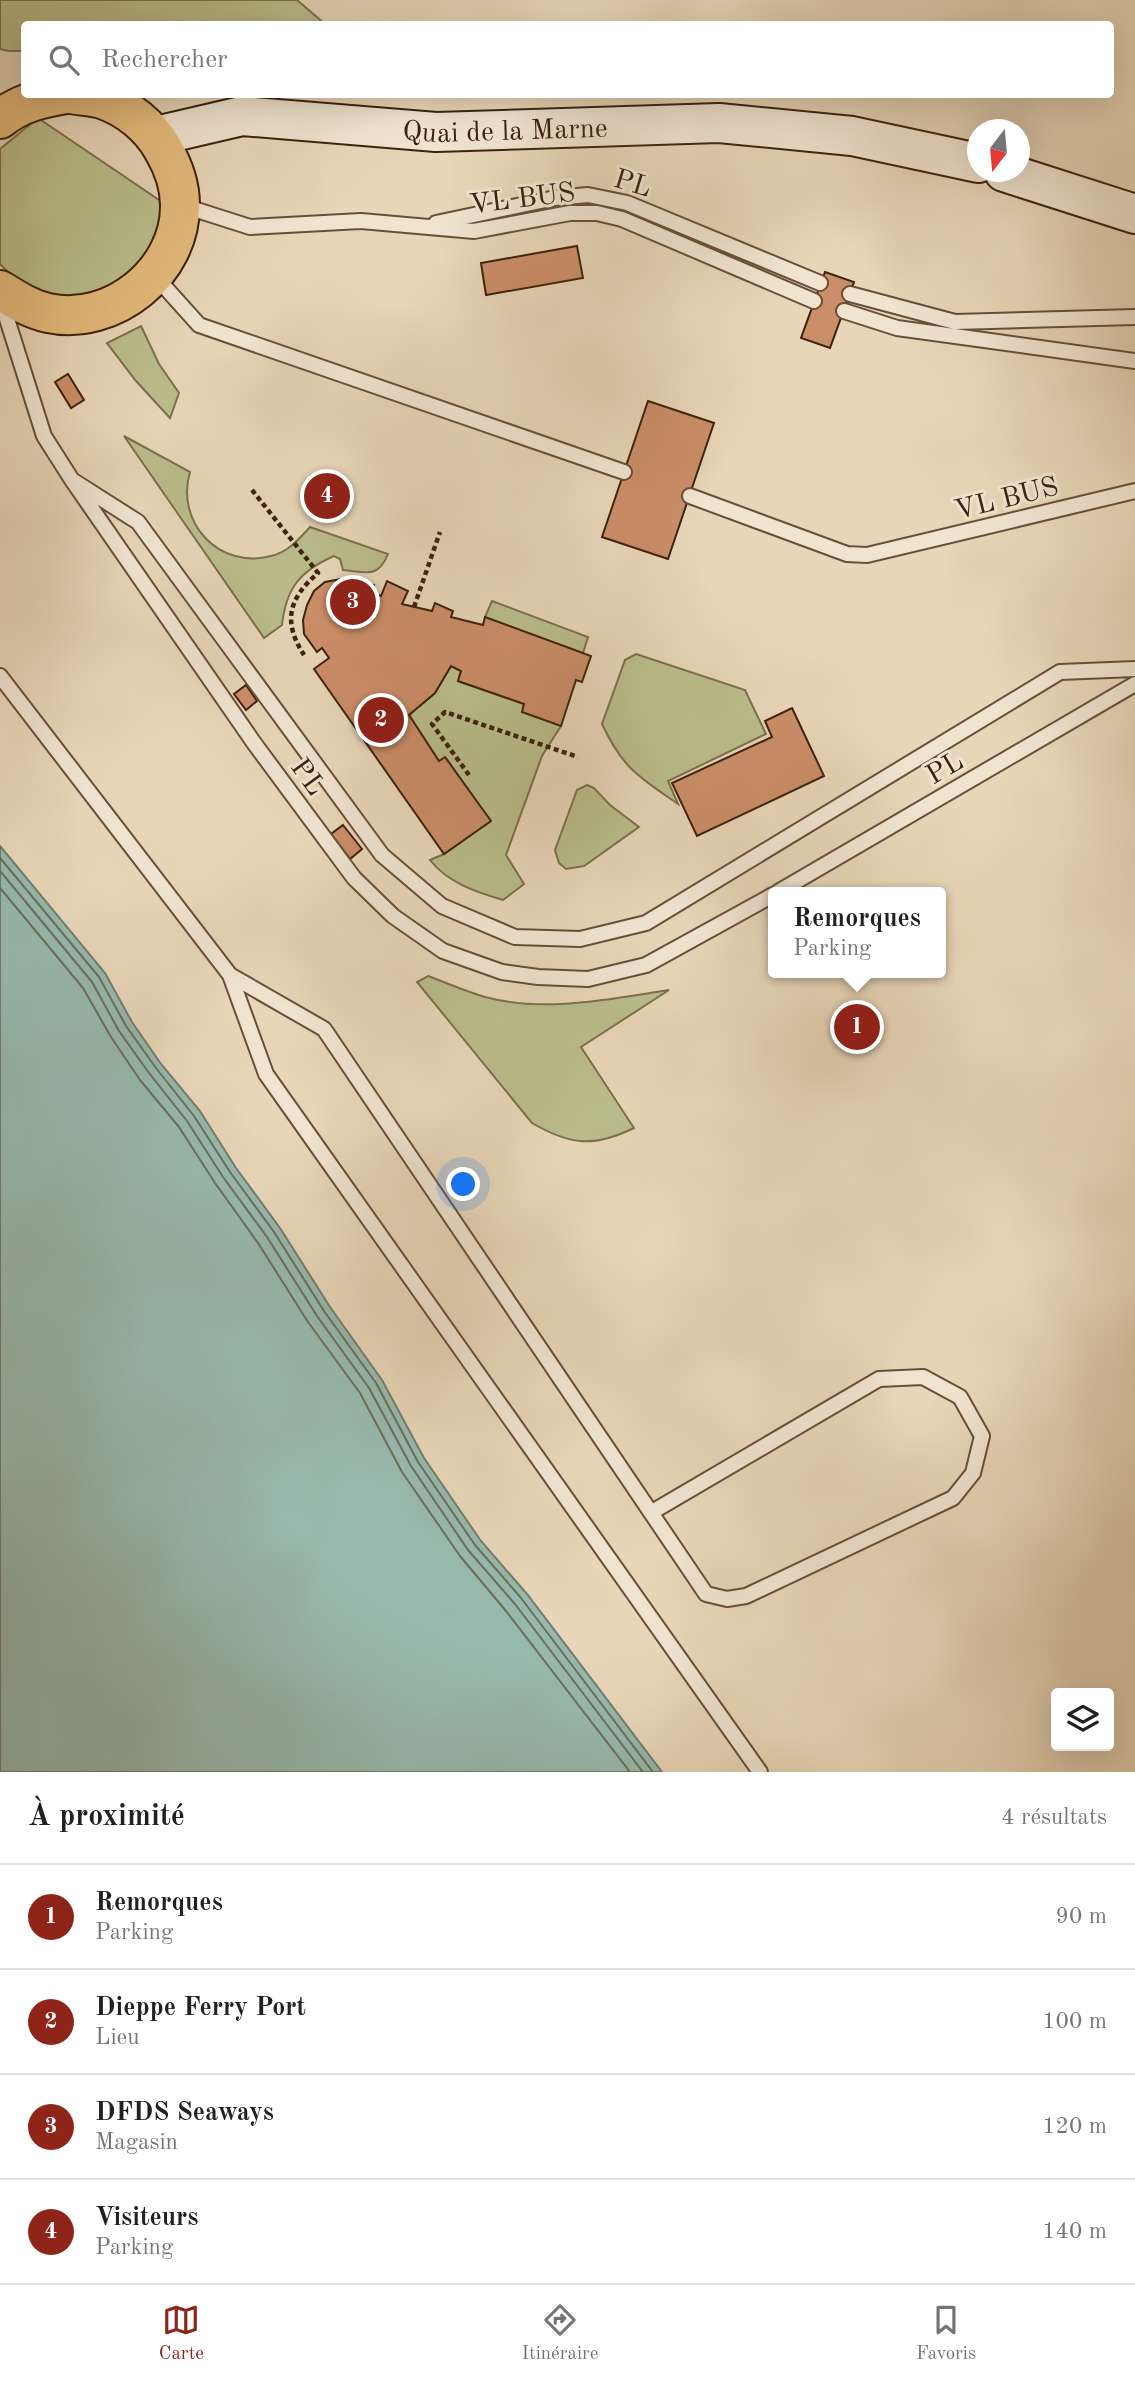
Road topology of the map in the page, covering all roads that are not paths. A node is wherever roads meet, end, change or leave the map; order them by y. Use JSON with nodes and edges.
{"nodes":[{"id":1,"x":0,"y":85,"type":"edge"},
{"id":2,"x":21,"y":89,"type":"edge"},
{"id":3,"x":50,"y":98,"type":"edge"},
{"id":4,"x":86,"y":98,"type":"edge"},
{"id":5,"x":0,"y":119,"type":"edge"},
{"id":6,"x":156,"y":136,"type":"junction"},
{"id":7,"x":967,"y":161,"type":"edge"},
{"id":8,"x":1030,"y":180,"type":"edge"},
{"id":9,"x":180,"y":205,"type":"junction"},
{"id":10,"x":1135,"y":214,"type":"edge"},
{"id":11,"x":421,"y":226,"type":"junction"},
{"id":12,"x":154,"y":275,"type":"junction"},
{"id":13,"x":820,"y":284,"type":"dead end"},
{"id":14,"x":0,"y":293,"type":"edge"},
{"id":15,"x":850,"y":294,"type":"dead end"},
{"id":16,"x":814,"y":301,"type":"dead end"},
{"id":17,"x":844,"y":311,"type":"dead end"},
{"id":18,"x":1135,"y":317,"type":"edge"},
{"id":19,"x":1135,"y":361,"type":"edge"},
{"id":20,"x":624,"y":472,"type":"dead end"},
{"id":21,"x":72,"y":480,"type":"junction"},
{"id":22,"x":1135,"y":491,"type":"edge"},
{"id":23,"x":690,"y":495,"type":"dead end"},
{"id":24,"x":1135,"y":669,"type":"edge"},
{"id":25,"x":0,"y":676,"type":"edge"},
{"id":26,"x":1135,"y":684,"type":"edge"},
{"id":27,"x":787,"y":887,"type":"edge"},
{"id":28,"x":768,"y":898,"type":"edge"},
{"id":29,"x":230,"y":975,"type":"junction"},
{"id":30,"x":652,"y":1512,"type":"junction"},
{"id":31,"x":760,"y":1772,"type":"edge"}],
"edges":[{"from":1,"to":2,"type":"main road"},
{"from":3,"to":5,"type":"main road"},
{"from":4,"to":6,"type":"main road"},
{"from":6,"to":7,"type":"street","name":"Quai de la Marne"},
{"from":6,"to":9,"type":"main road"},
{"from":8,"to":10,"type":"street"},
{"from":9,"to":11,"type":"lane","name":"VL BUS"},
{"from":9,"to":12,"type":"main road"},
{"from":11,"to":13,"type":"lane","name":"PL"},
{"from":11,"to":16,"type":"lane","name":"VL BUS"},
{"from":12,"to":14,"type":"main road"},
{"from":12,"to":20,"type":"lane"},
{"from":14,"to":21,"type":"lane","name":"PL"},
{"from":15,"to":18,"type":"lane"},
{"from":17,"to":19,"type":"lane"},
{"from":21,"to":24,"type":"lane"},
{"from":21,"to":28,"type":"lane","name":"PL"},
{"from":22,"to":23,"type":"lane","name":"VL BUS"},
{"from":25,"to":29,"type":"lane"},
{"from":26,"to":27,"type":"lane","name":"PL"},
{"from":29,"to":30,"type":"lane"},
{"from":29,"to":31,"type":"lane"},
{"from":30,"to":30,"type":"lane"}]}
